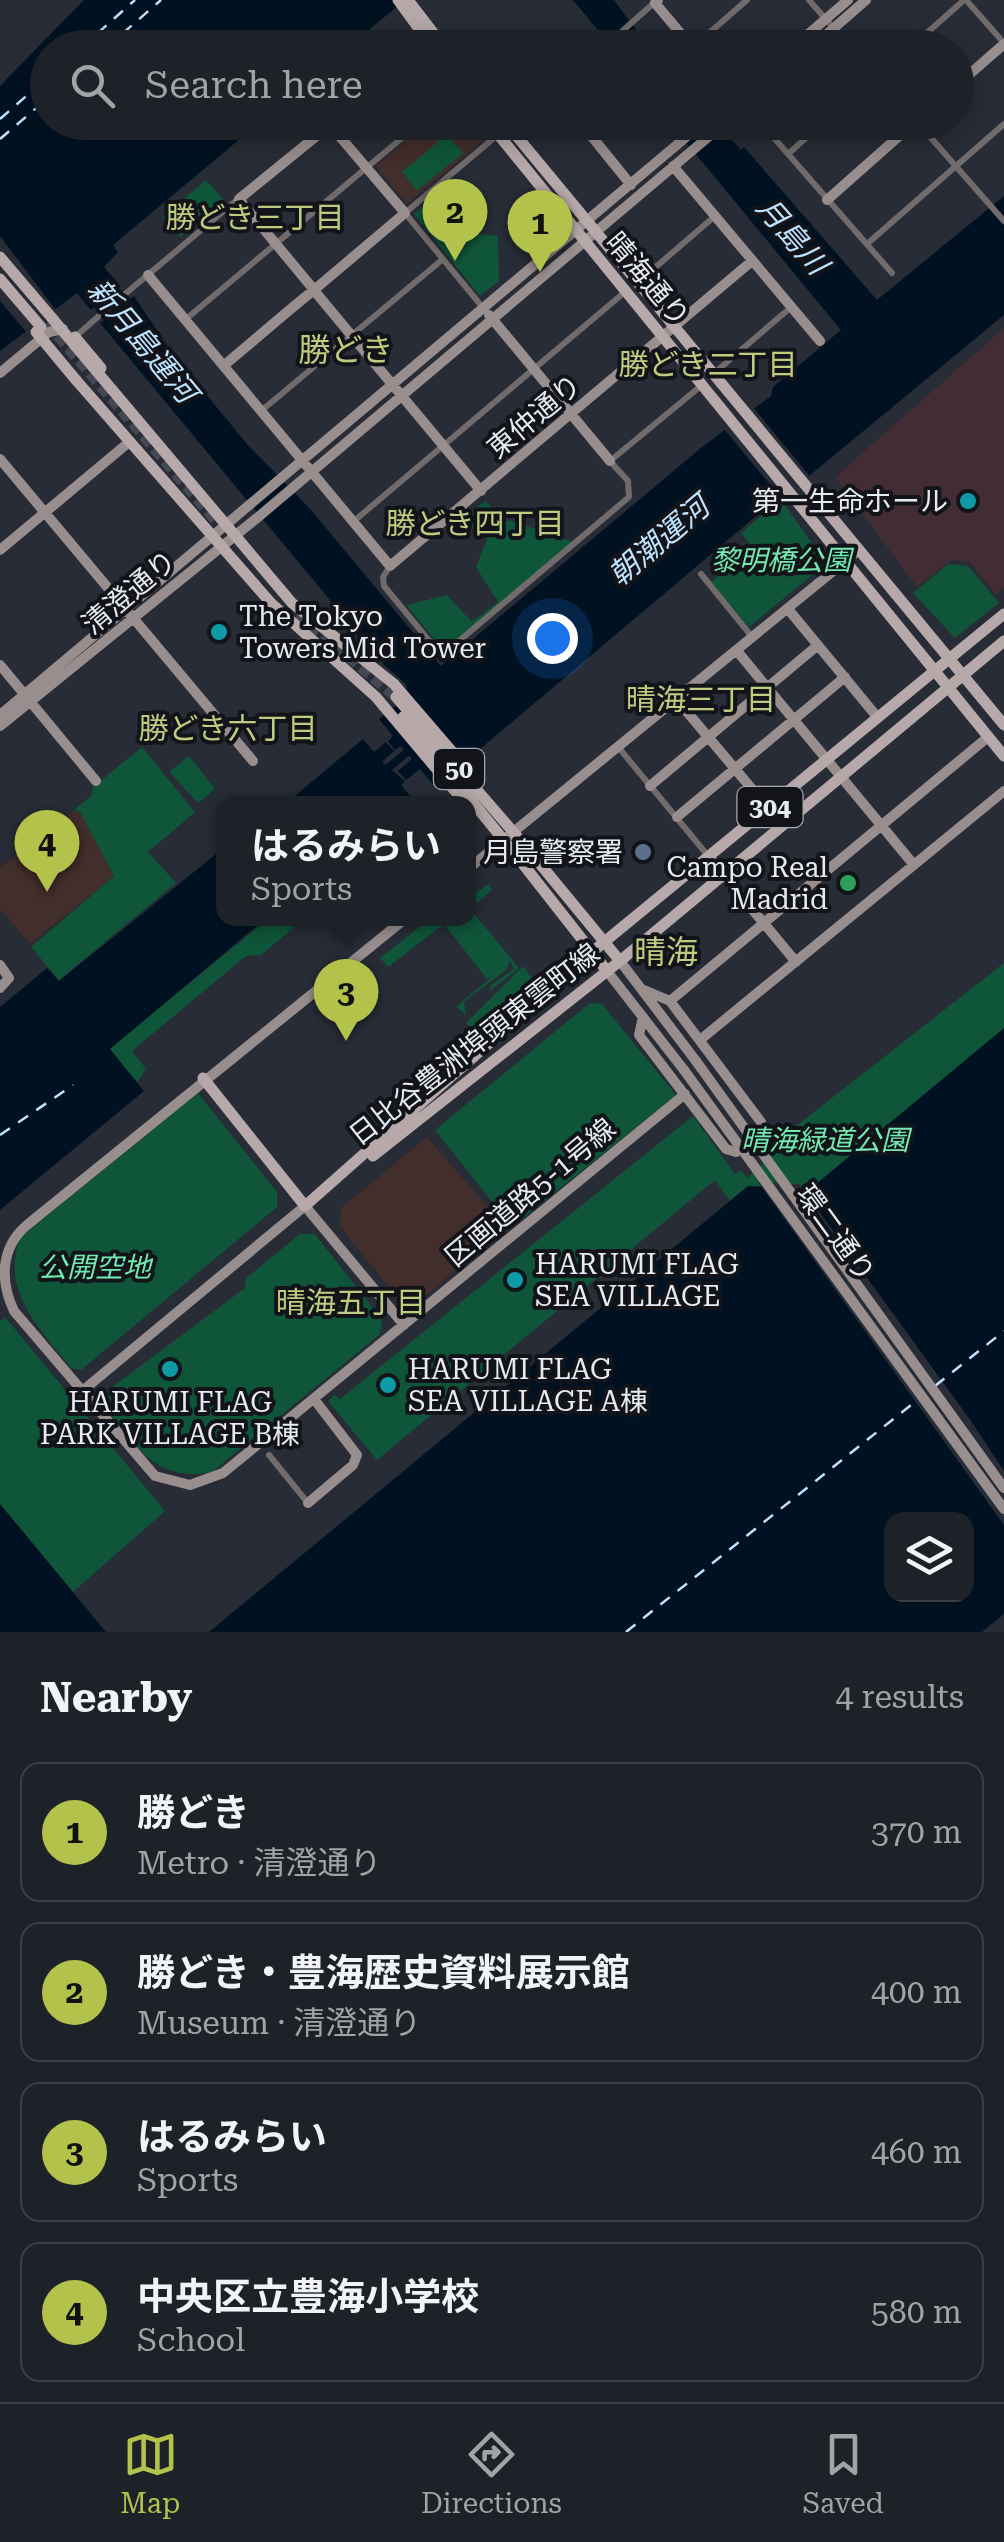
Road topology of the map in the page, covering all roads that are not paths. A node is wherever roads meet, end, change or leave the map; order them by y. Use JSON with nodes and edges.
{"nodes":[{"id":1,"x":398,"y":0,"type":"edge"},
{"id":2,"x":747,"y":0,"type":"edge"},
{"id":3,"x":809,"y":0,"type":"edge"},
{"id":4,"x":848,"y":0,"type":"edge"},
{"id":5,"x":866,"y":0,"type":"edge"},
{"id":6,"x":965,"y":0,"type":"edge"},
{"id":7,"x":655,"y":1,"type":"edge"},
{"id":8,"x":409,"y":6,"type":"edge"},
{"id":9,"x":830,"y":23,"type":"junction"},
{"id":10,"x":423,"y":30,"type":"edge"},
{"id":11,"x":430,"y":30,"type":"edge"},
{"id":12,"x":624,"y":30,"type":"edge"},
{"id":13,"x":679,"y":30,"type":"edge"},
{"id":14,"x":713,"y":30,"type":"edge"},
{"id":15,"x":819,"y":30,"type":"edge"},
{"id":16,"x":825,"y":30,"type":"edge"},
{"id":17,"x":836,"y":30,"type":"edge"},
{"id":18,"x":931,"y":30,"type":"edge"},
{"id":19,"x":1004,"y":44,"type":"edge"},
{"id":20,"x":974,"y":70,"type":"edge"},
{"id":21,"x":1004,"y":124,"type":"edge"},
{"id":22,"x":308,"y":140,"type":"edge"},
{"id":23,"x":342,"y":140,"type":"edge"},
{"id":24,"x":399,"y":140,"type":"edge"},
{"id":25,"x":493,"y":140,"type":"edge"},
{"id":26,"x":502,"y":140,"type":"edge"},
{"id":27,"x":520,"y":140,"type":"edge"},
{"id":28,"x":597,"y":140,"type":"edge"},
{"id":29,"x":683,"y":140,"type":"edge"},
{"id":30,"x":704,"y":140,"type":"edge"},
{"id":31,"x":776,"y":140,"type":"edge"},
{"id":32,"x":804,"y":140,"type":"edge"},
{"id":33,"x":895,"y":140,"type":"edge"},
{"id":34,"x":932,"y":140,"type":"edge"},
{"id":35,"x":788,"y":154,"type":"junction"},
{"id":36,"x":673,"y":166,"type":"junction"},
{"id":37,"x":956,"y":166,"type":"junction"},
{"id":38,"x":367,"y":168,"type":"junction"},
{"id":39,"x":631,"y":184,"type":"junction"},
{"id":40,"x":239,"y":198,"type":"junction"},
{"id":41,"x":827,"y":200,"type":"junction"},
{"id":42,"x":405,"y":213,"type":"junction"},
{"id":43,"x":715,"y":216,"type":"junction"},
{"id":44,"x":1004,"y":221,"type":"edge"},
{"id":45,"x":584,"y":233,"type":"junction"},
{"id":46,"x":276,"y":244,"type":"junction"},
{"id":47,"x":867,"y":244,"type":"junction"},
{"id":48,"x":0,"y":257,"type":"edge"},
{"id":49,"x":442,"y":259,"type":"junction"},
{"id":50,"x":752,"y":261,"type":"junction"},
{"id":51,"x":0,"y":265,"type":"edge"},
{"id":52,"x":892,"y":273,"type":"dead end"},
{"id":53,"x":148,"y":275,"type":"junction"},
{"id":54,"x":0,"y":278,"type":"edge"},
{"id":55,"x":0,"y":288,"type":"edge"},
{"id":56,"x":630,"y":288,"type":"junction"},
{"id":57,"x":314,"y":290,"type":"junction"},
{"id":58,"x":790,"y":308,"type":"junction"},
{"id":59,"x":488,"y":314,"type":"junction"},
{"id":60,"x":186,"y":320,"type":"junction"},
{"id":61,"x":668,"y":333,"type":"junction"},
{"id":62,"x":352,"y":335,"type":"junction"},
{"id":63,"x":75,"y":336,"type":"junction"},
{"id":64,"x":820,"y":341,"type":"dead end"},
{"id":65,"x":37,"y":342,"type":"junction"},
{"id":66,"x":224,"y":365,"type":"junction"},
{"id":67,"x":534,"y":369,"type":"junction"},
{"id":68,"x":0,"y":373,"type":"edge"},
{"id":69,"x":707,"y":380,"type":"junction"},
{"id":70,"x":397,"y":390,"type":"junction"},
{"id":71,"x":261,"y":410,"type":"junction"},
{"id":72,"x":572,"y":415,"type":"junction"},
{"id":73,"x":738,"y":417,"type":"junction"},
{"id":74,"x":146,"y":434,"type":"junction"},
{"id":75,"x":128,"y":443,"type":"junction"},
{"id":76,"x":443,"y":446,"type":"junction"},
{"id":77,"x":0,"y":458,"type":"edge"},
{"id":78,"x":610,"y":460,"type":"junction"},
{"id":79,"x":303,"y":469,"type":"junction"},
{"id":80,"x":160,"y":476,"type":"junction"},
{"id":81,"x":481,"y":491,"type":"junction"},
{"id":82,"x":210,"y":507,"type":"junction"},
{"id":83,"x":45,"y":513,"type":"junction"},
{"id":84,"x":198,"y":518,"type":"junction"},
{"id":85,"x":353,"y":522,"type":"junction"},
{"id":86,"x":225,"y":524,"type":"junction"},
{"id":87,"x":234,"y":536,"type":"junction"},
{"id":88,"x":218,"y":540,"type":"junction"},
{"id":89,"x":0,"y":550,"type":"edge"},
{"id":90,"x":859,"y":550,"type":"junction"},
{"id":91,"x":845,"y":562,"type":"junction"},
{"id":92,"x":390,"y":566,"type":"junction"},
{"id":93,"x":701,"y":574,"type":"dead end"},
{"id":94,"x":298,"y":608,"type":"junction"},
{"id":95,"x":788,"y":609,"type":"junction"},
{"id":96,"x":128,"y":614,"type":"junction"},
{"id":97,"x":1004,"y":614,"type":"edge"},
{"id":98,"x":286,"y":619,"type":"junction"},
{"id":99,"x":753,"y":638,"type":"junction"},
{"id":100,"x":1004,"y":640,"type":"edge"},
{"id":101,"x":818,"y":645,"type":"junction"},
{"id":102,"x":737,"y":651,"type":"junction"},
{"id":103,"x":950,"y":659,"type":"junction"},
{"id":104,"x":0,"y":666,"type":"edge"},
{"id":105,"x":934,"y":672,"type":"junction"},
{"id":106,"x":964,"y":676,"type":"junction"},
{"id":107,"x":845,"y":678,"type":"junction"},
{"id":108,"x":767,"y":688,"type":"junction"},
{"id":109,"x":948,"y":688,"type":"junction"},
{"id":110,"x":978,"y":693,"type":"junction"},
{"id":111,"x":27,"y":698,"type":"junction"},
{"id":112,"x":393,"y":699,"type":"tunnel mouth"},
{"id":113,"x":678,"y":700,"type":"junction"},
{"id":114,"x":1004,"y":712,"type":"edge"},
{"id":115,"x":0,"y":715,"type":"edge"},
{"id":116,"x":878,"y":718,"type":"junction"},
{"id":117,"x":794,"y":720,"type":"junction"},
{"id":118,"x":1004,"y":725,"type":"edge"},
{"id":119,"x":0,"y":726,"type":"edge"},
{"id":120,"x":708,"y":737,"type":"junction"},
{"id":121,"x":988,"y":737,"type":"junction"},
{"id":122,"x":620,"y":748,"type":"junction"},
{"id":123,"x":1004,"y":756,"type":"edge"},
{"id":124,"x":827,"y":760,"type":"junction"},
{"id":125,"x":253,"y":761,"type":"dead end"},
{"id":126,"x":735,"y":769,"type":"junction"},
{"id":127,"x":841,"y":777,"type":"junction"},
{"id":128,"x":96,"y":781,"type":"dead end"},
{"id":129,"x":650,"y":786,"type":"junction"},
{"id":130,"x":1004,"y":790,"type":"edge"},
{"id":131,"x":459,"y":796,"type":"edge"},
{"id":132,"x":475,"y":796,"type":"edge"},
{"id":133,"x":476,"y":798,"type":"edge"},
{"id":134,"x":768,"y":808,"type":"junction"},
{"id":135,"x":476,"y":812,"type":"edge"},
{"id":136,"x":677,"y":817,"type":"junction"},
{"id":137,"x":881,"y":826,"type":"junction"},
{"id":138,"x":514,"y":843,"type":"junction"},
{"id":139,"x":709,"y":857,"type":"junction"},
{"id":140,"x":476,"y":864,"type":"edge"},
{"id":141,"x":914,"y":865,"type":"junction"},
{"id":142,"x":724,"y":875,"type":"junction"},
{"id":143,"x":764,"y":923,"type":"junction"},
{"id":144,"x":396,"y":926,"type":"edge"},
{"id":145,"x":605,"y":942,"type":"junction"},
{"id":146,"x":592,"y":952,"type":"junction"},
{"id":147,"x":620,"y":961,"type":"junction"},
{"id":148,"x":796,"y":962,"type":"junction"},
{"id":149,"x":0,"y":965,"type":"edge"},
{"id":150,"x":607,"y":971,"type":"junction"},
{"id":151,"x":0,"y":988,"type":"edge"},
{"id":152,"x":644,"y":990,"type":"junction"},
{"id":153,"x":670,"y":1000,"type":"junction"},
{"id":154,"x":643,"y":1017,"type":"junction"},
{"id":155,"x":700,"y":1040,"type":"junction"},
{"id":156,"x":204,"y":1078,"type":"junction"},
{"id":157,"x":464,"y":1087,"type":"junction"},
{"id":158,"x":685,"y":1094,"type":"junction"},
{"id":159,"x":429,"y":1098,"type":"junction"},
{"id":160,"x":305,"y":1206,"type":"junction"},
{"id":161,"x":404,"y":1325,"type":"junction"},
{"id":162,"x":81,"y":1392,"type":"junction"},
{"id":163,"x":314,"y":1399,"type":"junction"},
{"id":164,"x":269,"y":1455,"type":"dead end"},
{"id":165,"x":1004,"y":1488,"type":"edge"},
{"id":166,"x":308,"y":1502,"type":"joint"},
{"id":167,"x":1004,"y":1509,"type":"edge"}],
"edges":[{"from":1,"to":8,"type":"main road"},
{"from":2,"to":14,"type":"street"},
{"from":3,"to":9,"type":"street"},
{"from":4,"to":9,"type":"street"},
{"from":5,"to":9,"type":"street"},
{"from":6,"to":18,"type":"street"},
{"from":6,"to":19,"type":"street"},
{"from":7,"to":12,"type":"street"},
{"from":7,"to":13,"type":"street"},
{"from":8,"to":10,"type":"main road"},
{"from":8,"to":11,"type":"main road"},
{"from":9,"to":15,"type":"street"},
{"from":9,"to":16,"type":"street"},
{"from":9,"to":17,"type":"street"},
{"from":19,"to":20,"type":"street"},
{"from":21,"to":37,"type":"street"},
{"from":22,"to":40,"type":"street"},
{"from":23,"to":38,"type":"street"},
{"from":24,"to":38,"type":"street"},
{"from":25,"to":42,"type":"street"},
{"from":26,"to":45,"type":"main road","name":"晴海通り"},
{"from":27,"to":45,"type":"main road","name":"晴海通り"},
{"from":28,"to":39,"type":"street"},
{"from":29,"to":39,"type":"street"},
{"from":30,"to":36,"type":"street"},
{"from":31,"to":35,"type":"street"},
{"from":32,"to":35,"type":"street"},
{"from":33,"to":41,"type":"street"},
{"from":34,"to":37,"type":"street"},
{"from":35,"to":41,"type":"street"},
{"from":36,"to":43,"type":"street"},
{"from":36,"to":45,"type":"street"},
{"from":37,"to":44,"type":"street"},
{"from":37,"to":47,"type":"street"},
{"from":38,"to":42,"type":"street"},
{"from":38,"to":46,"type":"street"},
{"from":39,"to":45,"type":"street"},
{"from":40,"to":46,"type":"street"},
{"from":40,"to":53,"type":"street"},
{"from":41,"to":47,"type":"street"},
{"from":42,"to":49,"type":"street"},
{"from":42,"to":57,"type":"street"},
{"from":43,"to":50,"type":"street"},
{"from":43,"to":56,"type":"street"},
{"from":45,"to":56,"type":"main road","name":"晴海通り"},
{"from":45,"to":59,"type":"street"},
{"from":46,"to":57,"type":"street"},
{"from":46,"to":60,"type":"street"},
{"from":47,"to":52,"type":"street"},
{"from":48,"to":74,"type":"main road","number":"50","bridge":true},
{"from":49,"to":59,"type":"street"},
{"from":49,"to":62,"type":"street"},
{"from":50,"to":58,"type":"street"},
{"from":50,"to":61,"type":"street","name":"東仲通り"},
{"from":51,"to":54,"type":"main road"},
{"from":53,"to":60,"type":"street"},
{"from":53,"to":63,"type":"street","bridge":true},
{"from":55,"to":80,"type":"main road","number":"50","bridge":true},
{"from":56,"to":61,"type":"main road","name":"晴海通り"},
{"from":56,"to":67,"type":"street"},
{"from":57,"to":62,"type":"street"},
{"from":57,"to":66,"type":"street"},
{"from":58,"to":64,"type":"street"},
{"from":58,"to":69,"type":"street"},
{"from":59,"to":67,"type":"street"},
{"from":59,"to":70,"type":"street"},
{"from":60,"to":66,"type":"street"},
{"from":61,"to":69,"type":"main road","name":"晴海通り"},
{"from":61,"to":72,"type":"street","name":"東仲通り"},
{"from":62,"to":70,"type":"street"},
{"from":62,"to":71,"type":"street"},
{"from":63,"to":65,"type":"street"},
{"from":63,"to":74,"type":"main road"},
{"from":65,"to":68,"type":"street"},
{"from":65,"to":75,"type":"main road"},
{"from":66,"to":71,"type":"street"},
{"from":67,"to":72,"type":"street"},
{"from":67,"to":76,"type":"street"},
{"from":69,"to":73,"type":"main road","name":"晴海通り"},
{"from":69,"to":78,"type":"street"},
{"from":70,"to":76,"type":"street"},
{"from":70,"to":79,"type":"street"},
{"from":71,"to":79,"type":"street"},
{"from":72,"to":78,"type":"street"},
{"from":72,"to":81,"type":"street","name":"東仲通り"},
{"from":73,"to":90,"type":"main road"},
{"from":73,"to":91,"type":"main road"},
{"from":74,"to":82,"type":"main road","number":"50"},
{"from":75,"to":80,"type":"main road"},
{"from":75,"to":83,"type":"street"},
{"from":76,"to":81,"type":"street"},
{"from":76,"to":85,"type":"street"},
{"from":77,"to":83,"type":"street"},
{"from":78,"to":92,"type":"street"},
{"from":79,"to":85,"type":"street"},
{"from":79,"to":86,"type":"street","name":"清澄通り"},
{"from":79,"to":87,"type":"street","name":"清澄通り"},
{"from":80,"to":84,"type":"main road","number":"50"},
{"from":81,"to":92,"type":"street","name":"東仲通り"},
{"from":82,"to":84,"type":"main road"},
{"from":82,"to":86,"type":"main road","number":"50"},
{"from":83,"to":89,"type":"street"},
{"from":83,"to":96,"type":"street"},
{"from":84,"to":88,"type":"main road","number":"50"},
{"from":85,"to":92,"type":"street"},
{"from":86,"to":87,"type":"main road","number":"50"},
{"from":86,"to":88,"type":"street","name":"清澄通り"},
{"from":87,"to":88,"type":"street","name":"清澄通り"},
{"from":87,"to":94,"type":"main road","number":"50"},
{"from":88,"to":96,"type":"street","name":"清澄通り"},
{"from":88,"to":98,"type":"main road","number":"50"},
{"from":90,"to":91,"type":"street"},
{"from":90,"to":103,"type":"main road"},
{"from":91,"to":95,"type":"street"},
{"from":91,"to":105,"type":"main road"},
{"from":93,"to":99,"type":"street"},
{"from":94,"to":98,"type":"main road"},
{"from":94,"to":138,"type":"main road","number":"50","bridge":true},
{"from":95,"to":99,"type":"street"},
{"from":95,"to":101,"type":"street"},
{"from":96,"to":111,"type":"street","name":"清澄通り"},
{"from":96,"to":125,"type":"street"},
{"from":97,"to":103,"type":"main road","number":"304"},
{"from":98,"to":131,"type":"main road","number":"50","bridge":true},
{"from":99,"to":102,"type":"street"},
{"from":100,"to":106,"type":"main road","number":"304"},
{"from":101,"to":107,"type":"street"},
{"from":101,"to":108,"type":"street"},
{"from":102,"to":108,"type":"street"},
{"from":102,"to":113,"type":"street"},
{"from":103,"to":105,"type":"main road","number":"304"},
{"from":103,"to":106,"type":"main road"},
{"from":104,"to":111,"type":"street"},
{"from":105,"to":109,"type":"main road"},
{"from":105,"to":116,"type":"main road","name":"日比谷豊洲埠頭東雲町線","number":"304"},
{"from":106,"to":109,"type":"main road","number":"304"},
{"from":106,"to":110,"type":"main road"},
{"from":107,"to":116,"type":"street"},
{"from":107,"to":117,"type":"street"},
{"from":108,"to":117,"type":"street"},
{"from":108,"to":120,"type":"street"},
{"from":109,"to":121,"type":"main road"},
{"from":109,"to":127,"type":"main road","name":"日比谷豊洲埠頭東雲町線","number":"304"},
{"from":110,"to":114,"type":"main road"},
{"from":110,"to":118,"type":"main road"},
{"from":111,"to":115,"type":"street"},
{"from":111,"to":119,"type":"street"},
{"from":111,"to":128,"type":"street"},
{"from":112,"to":132,"type":"main road","number":"50","bridge":true},
{"from":113,"to":120,"type":"street"},
{"from":113,"to":122,"type":"street"},
{"from":116,"to":124,"type":"main road","name":"日比谷豊洲埠頭東雲町線","number":"304"},
{"from":117,"to":124,"type":"street"},
{"from":117,"to":126,"type":"street"},
{"from":120,"to":126,"type":"street"},
{"from":120,"to":129,"type":"street"},
{"from":121,"to":123,"type":"main road"},
{"from":121,"to":137,"type":"street"},
{"from":122,"to":129,"type":"street"},
{"from":122,"to":138,"type":"street"},
{"from":124,"to":127,"type":"street"},
{"from":124,"to":134,"type":"main road","name":"日比谷豊洲埠頭東雲町線","number":"304"},
{"from":126,"to":134,"type":"street"},
{"from":126,"to":136,"type":"street"},
{"from":127,"to":137,"type":"street"},
{"from":127,"to":142,"type":"main road","name":"日比谷豊洲埠頭東雲町線","number":"304"},
{"from":129,"to":136,"type":"street"},
{"from":130,"to":141,"type":"street"},
{"from":133,"to":138,"type":"main road","number":"50","bridge":true},
{"from":134,"to":139,"type":"main road","name":"日比谷豊洲埠頭東雲町線","number":"304"},
{"from":135,"to":138,"type":"main road","number":"50","bridge":true},
{"from":136,"to":139,"type":"street"},
{"from":137,"to":141,"type":"street"},
{"from":137,"to":143,"type":"street"},
{"from":138,"to":140,"type":"street"},
{"from":138,"to":145,"type":"main road","name":"環二通り","number":"50"},
{"from":138,"to":146,"type":"main road","name":"環二通り","number":"50"},
{"from":139,"to":142,"type":"street"},
{"from":139,"to":145,"type":"main road","name":"日比谷豊洲埠頭東雲町線","number":"304"},
{"from":141,"to":148,"type":"street"},
{"from":142,"to":143,"type":"street"},
{"from":142,"to":147,"type":"main road","name":"日比谷豊洲埠頭東雲町線","number":"304"},
{"from":143,"to":148,"type":"street"},
{"from":143,"to":153,"type":"street"},
{"from":144,"to":156,"type":"street","name":"区画道路5-1号線"},
{"from":145,"to":146,"type":"main road","name":"日比谷豊洲埠頭東雲町線","number":"304"},
{"from":145,"to":147,"type":"main road","name":"環二通り","number":"50"},
{"from":146,"to":150,"type":"main road","name":"環二通り","number":"50"},
{"from":146,"to":159,"type":"main road","name":"日比谷豊洲埠頭東雲町線","number":"304"},
{"from":147,"to":150,"type":"main road","name":"日比谷豊洲埠頭東雲町線","number":"304"},
{"from":147,"to":152,"type":"street","name":"環二通り"},
{"from":148,"to":155,"type":"street"},
{"from":149,"to":151,"type":"street"},
{"from":150,"to":154,"type":"street","name":"環二通り"},
{"from":150,"to":157,"type":"main road","name":"日比谷豊洲埠頭東雲町線","number":"304"},
{"from":152,"to":153,"type":"street"},
{"from":152,"to":165,"type":"street","name":"環二通り","bridge":true},
{"from":153,"to":155,"type":"street"},
{"from":154,"to":158,"type":"street"},
{"from":154,"to":167,"type":"street","name":"環二通り","bridge":true},
{"from":155,"to":158,"type":"street"},
{"from":156,"to":160,"type":"main road"},
{"from":156,"to":162,"type":"street","name":"区画道路5-1号線"},
{"from":157,"to":159,"type":"main road"},
{"from":157,"to":160,"type":"main road","name":"日比谷豊洲埠頭東雲町線","number":"304"},
{"from":158,"to":161,"type":"street","name":"区画道路5-1号線"},
{"from":159,"to":160,"type":"main road","name":"日比谷豊洲埠頭東雲町線","number":"304"},
{"from":160,"to":161,"type":"street"},
{"from":160,"to":162,"type":"street"},
{"from":161,"to":163,"type":"street","name":"区画道路5-1号線"},
{"from":162,"to":163,"type":"street","name":"区画道路5-1号線"},
{"from":163,"to":166,"type":"street"},
{"from":164,"to":166,"type":"street"}]}
